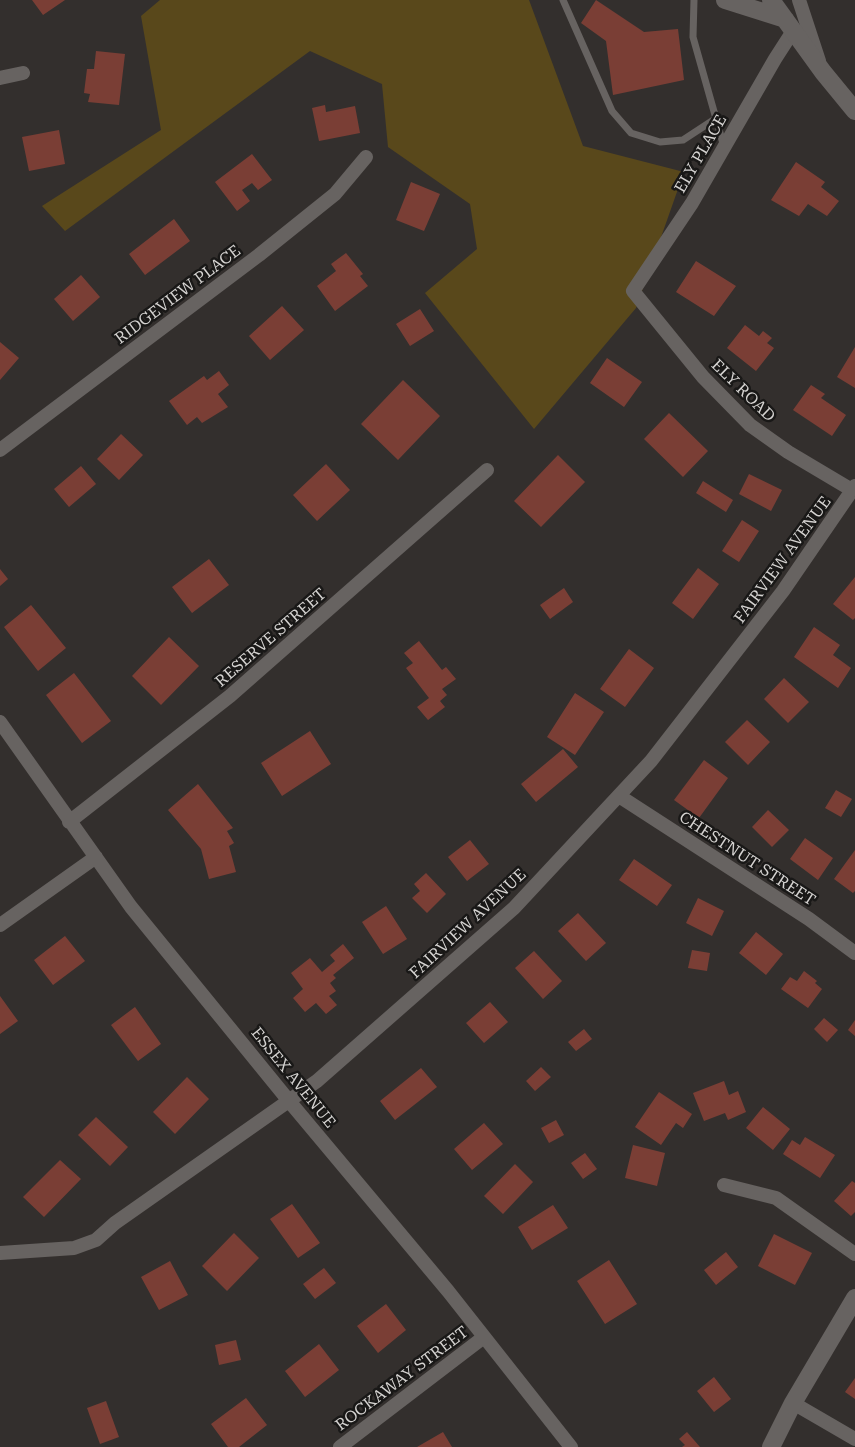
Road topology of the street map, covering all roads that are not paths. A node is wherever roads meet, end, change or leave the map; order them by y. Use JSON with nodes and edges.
{"nodes":[{"id":1,"x":563,"y":0,"type":"edge"},
{"id":2,"x":694,"y":0,"type":"edge"},
{"id":3,"x":725,"y":0,"type":"edge"},
{"id":4,"x":771,"y":0,"type":"edge"},
{"id":5,"x":799,"y":0,"type":"edge"},
{"id":6,"x":789,"y":25,"type":"junction"},
{"id":7,"x":823,"y":72,"type":"junction"},
{"id":8,"x":23,"y":73,"type":"dead end"},
{"id":9,"x":0,"y":78,"type":"edge"},
{"id":10,"x":855,"y":111,"type":"edge"},
{"id":11,"x":716,"y":119,"type":"junction"},
{"id":12,"x":724,"y":147,"type":"junction"},
{"id":13,"x":366,"y":157,"type":"dead end"},
{"id":14,"x":633,"y":291,"type":"joint"},
{"id":15,"x":0,"y":450,"type":"edge"},
{"id":16,"x":487,"y":470,"type":"dead end"},
{"id":17,"x":854,"y":488,"type":"edge"},
{"id":18,"x":0,"y":722,"type":"edge"},
{"id":19,"x":619,"y":796,"type":"junction"},
{"id":20,"x":69,"y":822,"type":"junction"},
{"id":21,"x":96,"y":857,"type":"junction"},
{"id":22,"x":0,"y":925,"type":"edge"},
{"id":23,"x":855,"y":953,"type":"edge"},
{"id":24,"x":289,"y":1101,"type":"junction"},
{"id":25,"x":724,"y":1185,"type":"dead end"},
{"id":26,"x":0,"y":1253,"type":"edge"},
{"id":27,"x":855,"y":1254,"type":"edge"},
{"id":28,"x":855,"y":1298,"type":"edge"},
{"id":29,"x":484,"y":1337,"type":"junction"},
{"id":30,"x":793,"y":1403,"type":"junction"},
{"id":31,"x":855,"y":1439,"type":"edge"},
{"id":32,"x":340,"y":1447,"type":"edge"},
{"id":33,"x":571,"y":1447,"type":"edge"},
{"id":34,"x":771,"y":1447,"type":"edge"}],
"edges":[{"from":1,"to":11,"type":"lane"},
{"from":2,"to":11,"type":"lane"},
{"from":3,"to":6,"type":"main road"},
{"from":4,"to":6,"type":"main road"},
{"from":5,"to":7,"type":"street"},
{"from":6,"to":7,"type":"main road"},
{"from":6,"to":12,"type":"street","name":"ELY PLACE"},
{"from":7,"to":10,"type":"main road"},
{"from":8,"to":9,"type":"street"},
{"from":11,"to":12,"type":"lane"},
{"from":12,"to":14,"type":"street","name":"ELY PLACE"},
{"from":13,"to":15,"type":"street","name":"RIDGEVIEW PLACE"},
{"from":14,"to":17,"type":"street","name":"ELY ROAD"},
{"from":16,"to":20,"type":"street","name":"RESERVE STREET"},
{"from":17,"to":19,"type":"street","name":"FAIRVIEW AVENUE"},
{"from":18,"to":20,"type":"street","name":"ESSEX AVENUE"},
{"from":19,"to":23,"type":"street","name":"CHESTNUT STREET"},
{"from":19,"to":24,"type":"street","name":"FAIRVIEW AVENUE"},
{"from":20,"to":21,"type":"street","name":"ESSEX AVENUE"},
{"from":21,"to":22,"type":"street"},
{"from":21,"to":24,"type":"street","name":"ESSEX AVENUE"},
{"from":24,"to":26,"type":"street","name":"FAIRVIEW AVENUE"},
{"from":24,"to":29,"type":"street","name":"ESSEX AVENUE"},
{"from":25,"to":27,"type":"street"},
{"from":28,"to":30,"type":"main road"},
{"from":29,"to":32,"type":"street","name":"ROCKAWAY STREET"},
{"from":29,"to":33,"type":"street","name":"ESSEX AVENUE"},
{"from":30,"to":31,"type":"street"},
{"from":30,"to":34,"type":"main road"}]}
